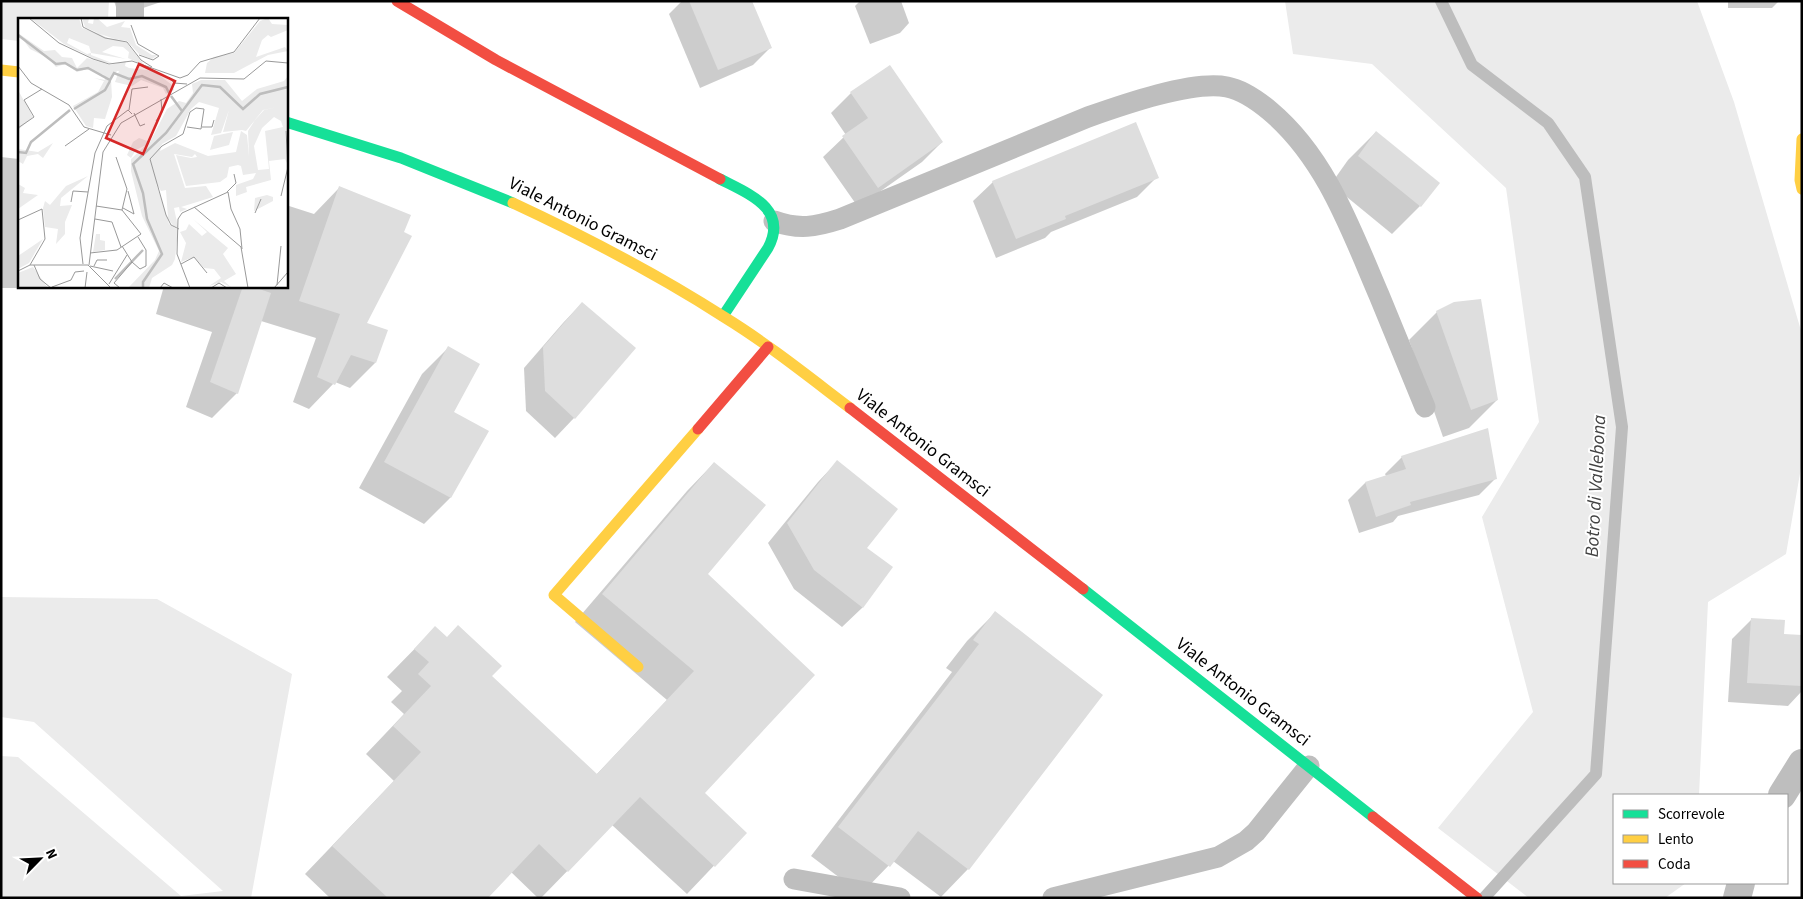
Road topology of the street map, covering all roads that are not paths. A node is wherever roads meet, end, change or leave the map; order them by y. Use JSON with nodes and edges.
{"nodes":[{"id":1,"x":130,"y":1,"type":"edge"},
{"id":2,"x":398,"y":1,"type":"edge"},
{"id":3,"x":130,"y":18,"type":"edge"},
{"id":4,"x":1,"y":70,"type":"edge"},
{"id":5,"x":18,"y":72,"type":"edge"},
{"id":6,"x":288,"y":123,"type":"edge"},
{"id":7,"x":1802,"y":139,"type":"edge"},
{"id":8,"x":1802,"y":189,"type":"edge"},
{"id":9,"x":774,"y":221,"type":"junction"},
{"id":10,"x":723,"y":316,"type":"junction"},
{"id":11,"x":768,"y":347,"type":"junction"},
{"id":12,"x":1425,"y":407,"type":"dead end"},
{"id":13,"x":638,"y":667,"type":"dead end"},
{"id":14,"x":1802,"y":763,"type":"edge"},
{"id":15,"x":1309,"y":766,"type":"junction"},
{"id":16,"x":1783,"y":794,"type":"edge"},
{"id":17,"x":794,"y":880,"type":"dead end"},
{"id":18,"x":1741,"y":884,"type":"edge"},
{"id":19,"x":900,"y":898,"type":"edge"},
{"id":20,"x":1053,"y":898,"type":"edge"},
{"id":21,"x":1477,"y":898,"type":"edge"},
{"id":22,"x":1737,"y":898,"type":"edge"}],
"edges":[{"from":1,"to":3,"type":"street"},
{"from":2,"to":9,"type":"main road"},
{"from":4,"to":5,"type":"main road"},
{"from":6,"to":10,"type":"main road","name":"Viale Antonio Gramsci"},
{"from":7,"to":8,"type":"main road"},
{"from":9,"to":10,"type":"main road"},
{"from":9,"to":12,"type":"lane"},
{"from":10,"to":11,"type":"main road","name":"Viale Antonio Gramsci"},
{"from":11,"to":13,"type":"main road"},
{"from":11,"to":15,"type":"main road","name":"Viale Antonio Gramsci"},
{"from":14,"to":16,"type":"street"},
{"from":15,"to":20,"type":"lane"},
{"from":15,"to":21,"type":"main road","name":"Viale Antonio Gramsci"},
{"from":17,"to":19,"type":"lane"},
{"from":18,"to":22,"type":"street"}]}
